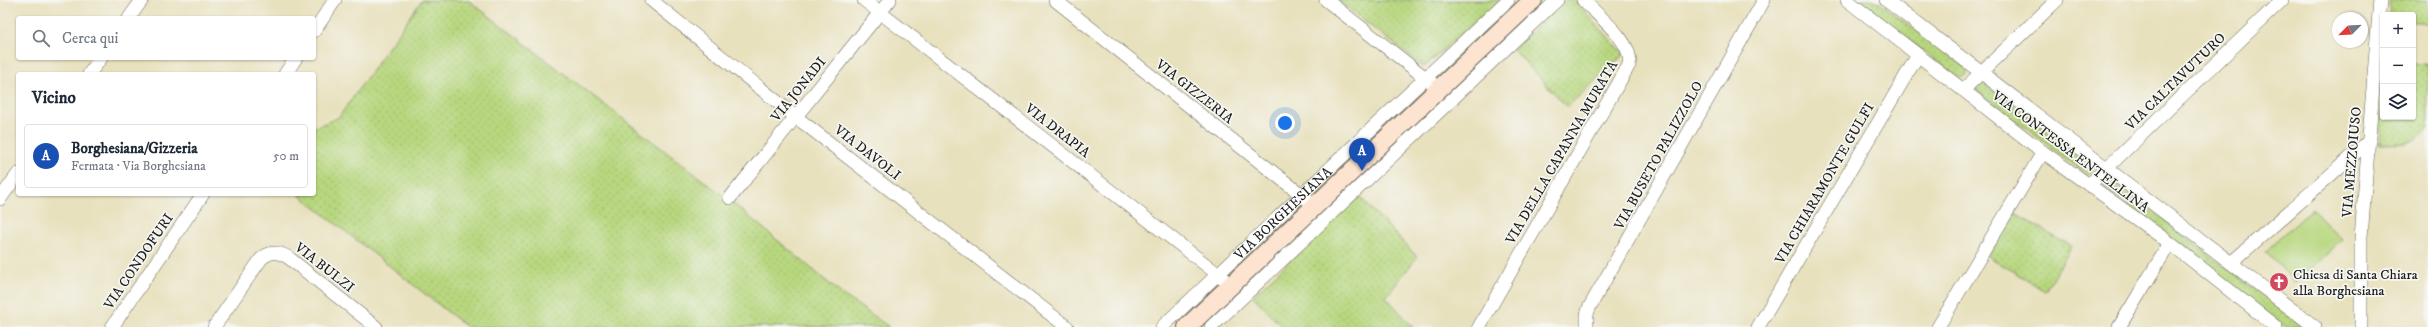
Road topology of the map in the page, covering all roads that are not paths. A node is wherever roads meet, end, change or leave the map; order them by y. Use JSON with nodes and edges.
{"nodes":[{"id":1,"x":142,"y":0,"type":"edge"},
{"id":2,"x":335,"y":0,"type":"edge"},
{"id":3,"x":651,"y":0,"type":"edge"},
{"id":4,"x":864,"y":0,"type":"edge"},
{"id":5,"x":890,"y":0,"type":"edge"},
{"id":6,"x":1055,"y":0,"type":"edge"},
{"id":7,"x":1326,"y":0,"type":"edge"},
{"id":8,"x":1557,"y":0,"type":"edge"},
{"id":9,"x":1583,"y":0,"type":"edge"},
{"id":10,"x":1764,"y":0,"type":"edge"},
{"id":11,"x":1847,"y":0,"type":"edge"},
{"id":12,"x":1886,"y":0,"type":"edge"},
{"id":13,"x":2057,"y":0,"type":"edge"},
{"id":14,"x":2282,"y":0,"type":"edge"},
{"id":15,"x":2380,"y":0,"type":"edge"},
{"id":16,"x":1515,"y":2,"type":"edge"},
{"id":17,"x":880,"y":12,"type":"junction"},
{"id":18,"x":130,"y":16,"type":"edge"},
{"id":19,"x":316,"y":28,"type":"edge"},
{"id":20,"x":1918,"y":55,"type":"junction"},
{"id":21,"x":100,"y":60,"type":"edge"},
{"id":22,"x":295,"y":60,"type":"edge"},
{"id":23,"x":90,"y":72,"type":"edge"},
{"id":24,"x":286,"y":72,"type":"edge"},
{"id":25,"x":1981,"y":72,"type":"junction"},
{"id":26,"x":1433,"y":84,"type":"junction"},
{"id":27,"x":1963,"y":90,"type":"junction"},
{"id":28,"x":796,"y":117,"type":"junction"},
{"id":29,"x":2369,"y":141,"type":"junction"},
{"id":30,"x":2043,"y":152,"type":"junction"},
{"id":31,"x":2107,"y":168,"type":"junction"},
{"id":32,"x":16,"y":177,"type":"edge"},
{"id":33,"x":2088,"y":185,"type":"junction"},
{"id":34,"x":1301,"y":195,"type":"junction"},
{"id":35,"x":202,"y":196,"type":"edge"},
{"id":36,"x":730,"y":198,"type":"dead end"},
{"id":37,"x":0,"y":200,"type":"edge"},
{"id":38,"x":1315,"y":206,"type":"junction"},
{"id":39,"x":2170,"y":243,"type":"junction"},
{"id":40,"x":2231,"y":263,"type":"junction"},
{"id":41,"x":1217,"y":273,"type":"junction"},
{"id":42,"x":1232,"y":285,"type":"junction"},
{"id":43,"x":112,"y":327,"type":"edge"},
{"id":44,"x":214,"y":327,"type":"edge"},
{"id":45,"x":376,"y":327,"type":"edge"},
{"id":46,"x":1067,"y":327,"type":"edge"},
{"id":47,"x":1162,"y":327,"type":"edge"},
{"id":48,"x":1187,"y":327,"type":"edge"},
{"id":49,"x":1211,"y":327,"type":"edge"},
{"id":50,"x":1479,"y":327,"type":"edge"},
{"id":51,"x":1587,"y":327,"type":"edge"},
{"id":52,"x":1758,"y":327,"type":"edge"},
{"id":53,"x":1938,"y":327,"type":"edge"},
{"id":54,"x":2119,"y":327,"type":"edge"},
{"id":55,"x":2276,"y":327,"type":"edge"},
{"id":56,"x":2315,"y":327,"type":"edge"},
{"id":57,"x":2361,"y":327,"type":"edge"}],
"edges":[{"from":1,"to":18,"type":"street"},
{"from":2,"to":19,"type":"street"},
{"from":3,"to":28,"type":"street","name":"VIA DAVOLI"},
{"from":4,"to":17,"type":"street","name":"VIA DRAPIA"},
{"from":5,"to":17,"type":"street","name":"VIA JONADI"},
{"from":6,"to":34,"type":"street","name":"VIA GIZZERIA"},
{"from":7,"to":26,"type":"street"},
{"from":8,"to":49,"type":"street"},
{"from":9,"to":50,"type":"street","name":"VIA DELLA CAPANNA MURATA"},
{"from":10,"to":51,"type":"street","name":"VIA BUSETO PALIZZOLO"},
{"from":11,"to":20,"type":"street","name":"VIA CONTESSA ENTELLINA"},
{"from":12,"to":25,"type":"street","name":"VIA CONTESSA ENTELLINA"},
{"from":13,"to":25,"type":"street"},
{"from":14,"to":31,"type":"street","name":"VIA CALTAVUTURO"},
{"from":15,"to":29,"type":"street","name":"VIA MEZZOIUSO"},
{"from":16,"to":26,"type":"street","name":"VIA BORGHESIANA"},
{"from":17,"to":28,"type":"street","name":"VIA JONADI"},
{"from":17,"to":41,"type":"street","name":"VIA DRAPIA"},
{"from":20,"to":27,"type":"street","name":"VIA CONTESSA ENTELLINA"},
{"from":20,"to":52,"type":"street","name":"VIA CHIARAMONTE GULFI"},
{"from":21,"to":23,"type":"street"},
{"from":22,"to":24,"type":"street"},
{"from":25,"to":27,"type":"street"},
{"from":25,"to":31,"type":"street","name":"VIA CONTESSA ENTELLINA"},
{"from":26,"to":34,"type":"street","name":"VIA BORGHESIANA"},
{"from":26,"to":38,"type":"street","name":"VIA BORGHESIANA"},
{"from":27,"to":30,"type":"street","name":"VIA CONTESSA ENTELLINA"},
{"from":28,"to":36,"type":"street","name":"VIA JONADI"},
{"from":28,"to":46,"type":"street","name":"VIA DAVOLI"},
{"from":29,"to":40,"type":"street"},
{"from":29,"to":57,"type":"street","name":"VIA MEZZOIUSO"},
{"from":30,"to":33,"type":"street","name":"VIA CONTESSA ENTELLINA"},
{"from":30,"to":53,"type":"street"},
{"from":31,"to":33,"type":"street","name":"VIA CALTAVUTURO"},
{"from":31,"to":40,"type":"street","name":"VIA CONTESSA ENTELLINA"},
{"from":32,"to":37,"type":"street"},
{"from":33,"to":39,"type":"street","name":"VIA CONTESSA ENTELLINA"},
{"from":34,"to":38,"type":"street","name":"VIA GIZZERIA"},
{"from":34,"to":41,"type":"street","name":"VIA BORGHESIANA"},
{"from":35,"to":43,"type":"street","name":"VIA CONDOFURI"},
{"from":38,"to":42,"type":"street","name":"VIA BORGHESIANA"},
{"from":39,"to":54,"type":"street"},
{"from":39,"to":55,"type":"street","name":"VIA CONTESSA ENTELLINA"},
{"from":40,"to":56,"type":"street","name":"VIA CONTESSA ENTELLINA"},
{"from":41,"to":42,"type":"street","name":"VIA DRAPIA"},
{"from":41,"to":47,"type":"street","name":"VIA BORGHESIANA"},
{"from":42,"to":48,"type":"street","name":"VIA BORGHESIANA"},
{"from":44,"to":45,"type":"street","name":"VIA BULZI"}]}
